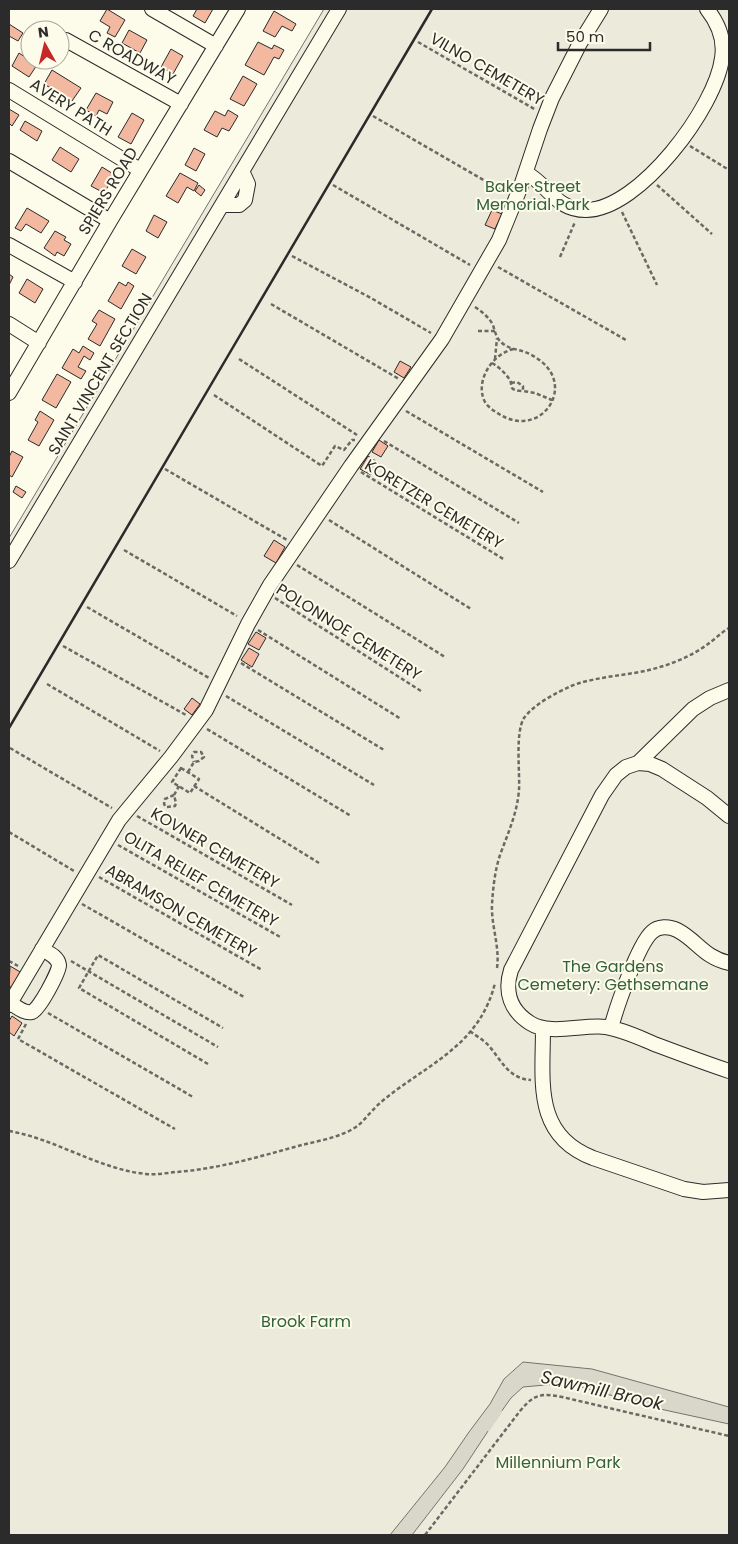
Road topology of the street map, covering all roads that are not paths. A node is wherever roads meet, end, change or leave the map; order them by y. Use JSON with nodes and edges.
{"nodes":[{"id":1,"x":152,"y":9,"type":"edge"},
{"id":2,"x":238,"y":9,"type":"edge"},
{"id":3,"x":339,"y":9,"type":"edge"},
{"id":4,"x":601,"y":9,"type":"edge"},
{"id":5,"x":707,"y":9,"type":"edge"},
{"id":6,"x":70,"y":42,"type":"edge"},
{"id":7,"x":216,"y":46,"type":"junction"},
{"id":8,"x":9,"y":90,"type":"edge"},
{"id":9,"x":181,"y":104,"type":"junction"},
{"id":10,"x":9,"y":162,"type":"edge"},
{"id":11,"x":140,"y":170,"type":"junction"},
{"id":12,"x":526,"y":173,"type":"junction"},
{"id":13,"x":110,"y":221,"type":"junction"},
{"id":14,"x":9,"y":245,"type":"edge"},
{"id":15,"x":74,"y":282,"type":"junction"},
{"id":16,"x":9,"y":324,"type":"edge"},
{"id":17,"x":39,"y":343,"type":"junction"},
{"id":18,"x":9,"y":392,"type":"edge"},
{"id":19,"x":9,"y":561,"type":"edge"},
{"id":20,"x":729,"y":690,"type":"edge"},
{"id":21,"x":638,"y":763,"type":"junction"},
{"id":22,"x":729,"y":816,"type":"edge"},
{"id":23,"x":48,"y":952,"type":"junction"},
{"id":24,"x":729,"y":963,"type":"edge"},
{"id":25,"x":9,"y":1004,"type":"edge"},
{"id":26,"x":543,"y":1028,"type":"junction"},
{"id":27,"x":611,"y":1028,"type":"junction"},
{"id":28,"x":729,"y":1071,"type":"edge"},
{"id":29,"x":729,"y":1190,"type":"edge"}],
"edges":[{"from":1,"to":7,"type":"street"},
{"from":2,"to":7,"type":"street","name":"SPIERS ROAD"},
{"from":3,"to":19,"type":"street","name":"SAINT VINCENT SECTION"},
{"from":4,"to":12,"type":"street"},
{"from":5,"to":12,"type":"street"},
{"from":6,"to":9,"type":"street","name":"C ROADWAY"},
{"from":7,"to":9,"type":"street","name":"SPIERS ROAD"},
{"from":8,"to":11,"type":"street","name":"AVERY PATH"},
{"from":9,"to":11,"type":"street","name":"SPIERS ROAD"},
{"from":10,"to":13,"type":"street"},
{"from":11,"to":13,"type":"street","name":"SPIERS ROAD"},
{"from":12,"to":23,"type":"street"},
{"from":13,"to":15,"type":"street","name":"SPIERS ROAD"},
{"from":14,"to":15,"type":"street"},
{"from":15,"to":17,"type":"street","name":"SPIERS ROAD"},
{"from":16,"to":17,"type":"street"},
{"from":17,"to":18,"type":"street","name":"SPIERS ROAD"},
{"from":20,"to":21,"type":"street"},
{"from":21,"to":22,"type":"street"},
{"from":21,"to":26,"type":"street"},
{"from":23,"to":25,"type":"street"},
{"from":23,"to":25,"type":"street"},
{"from":24,"to":27,"type":"street"},
{"from":26,"to":27,"type":"street"},
{"from":26,"to":29,"type":"street"},
{"from":27,"to":28,"type":"street"}]}
